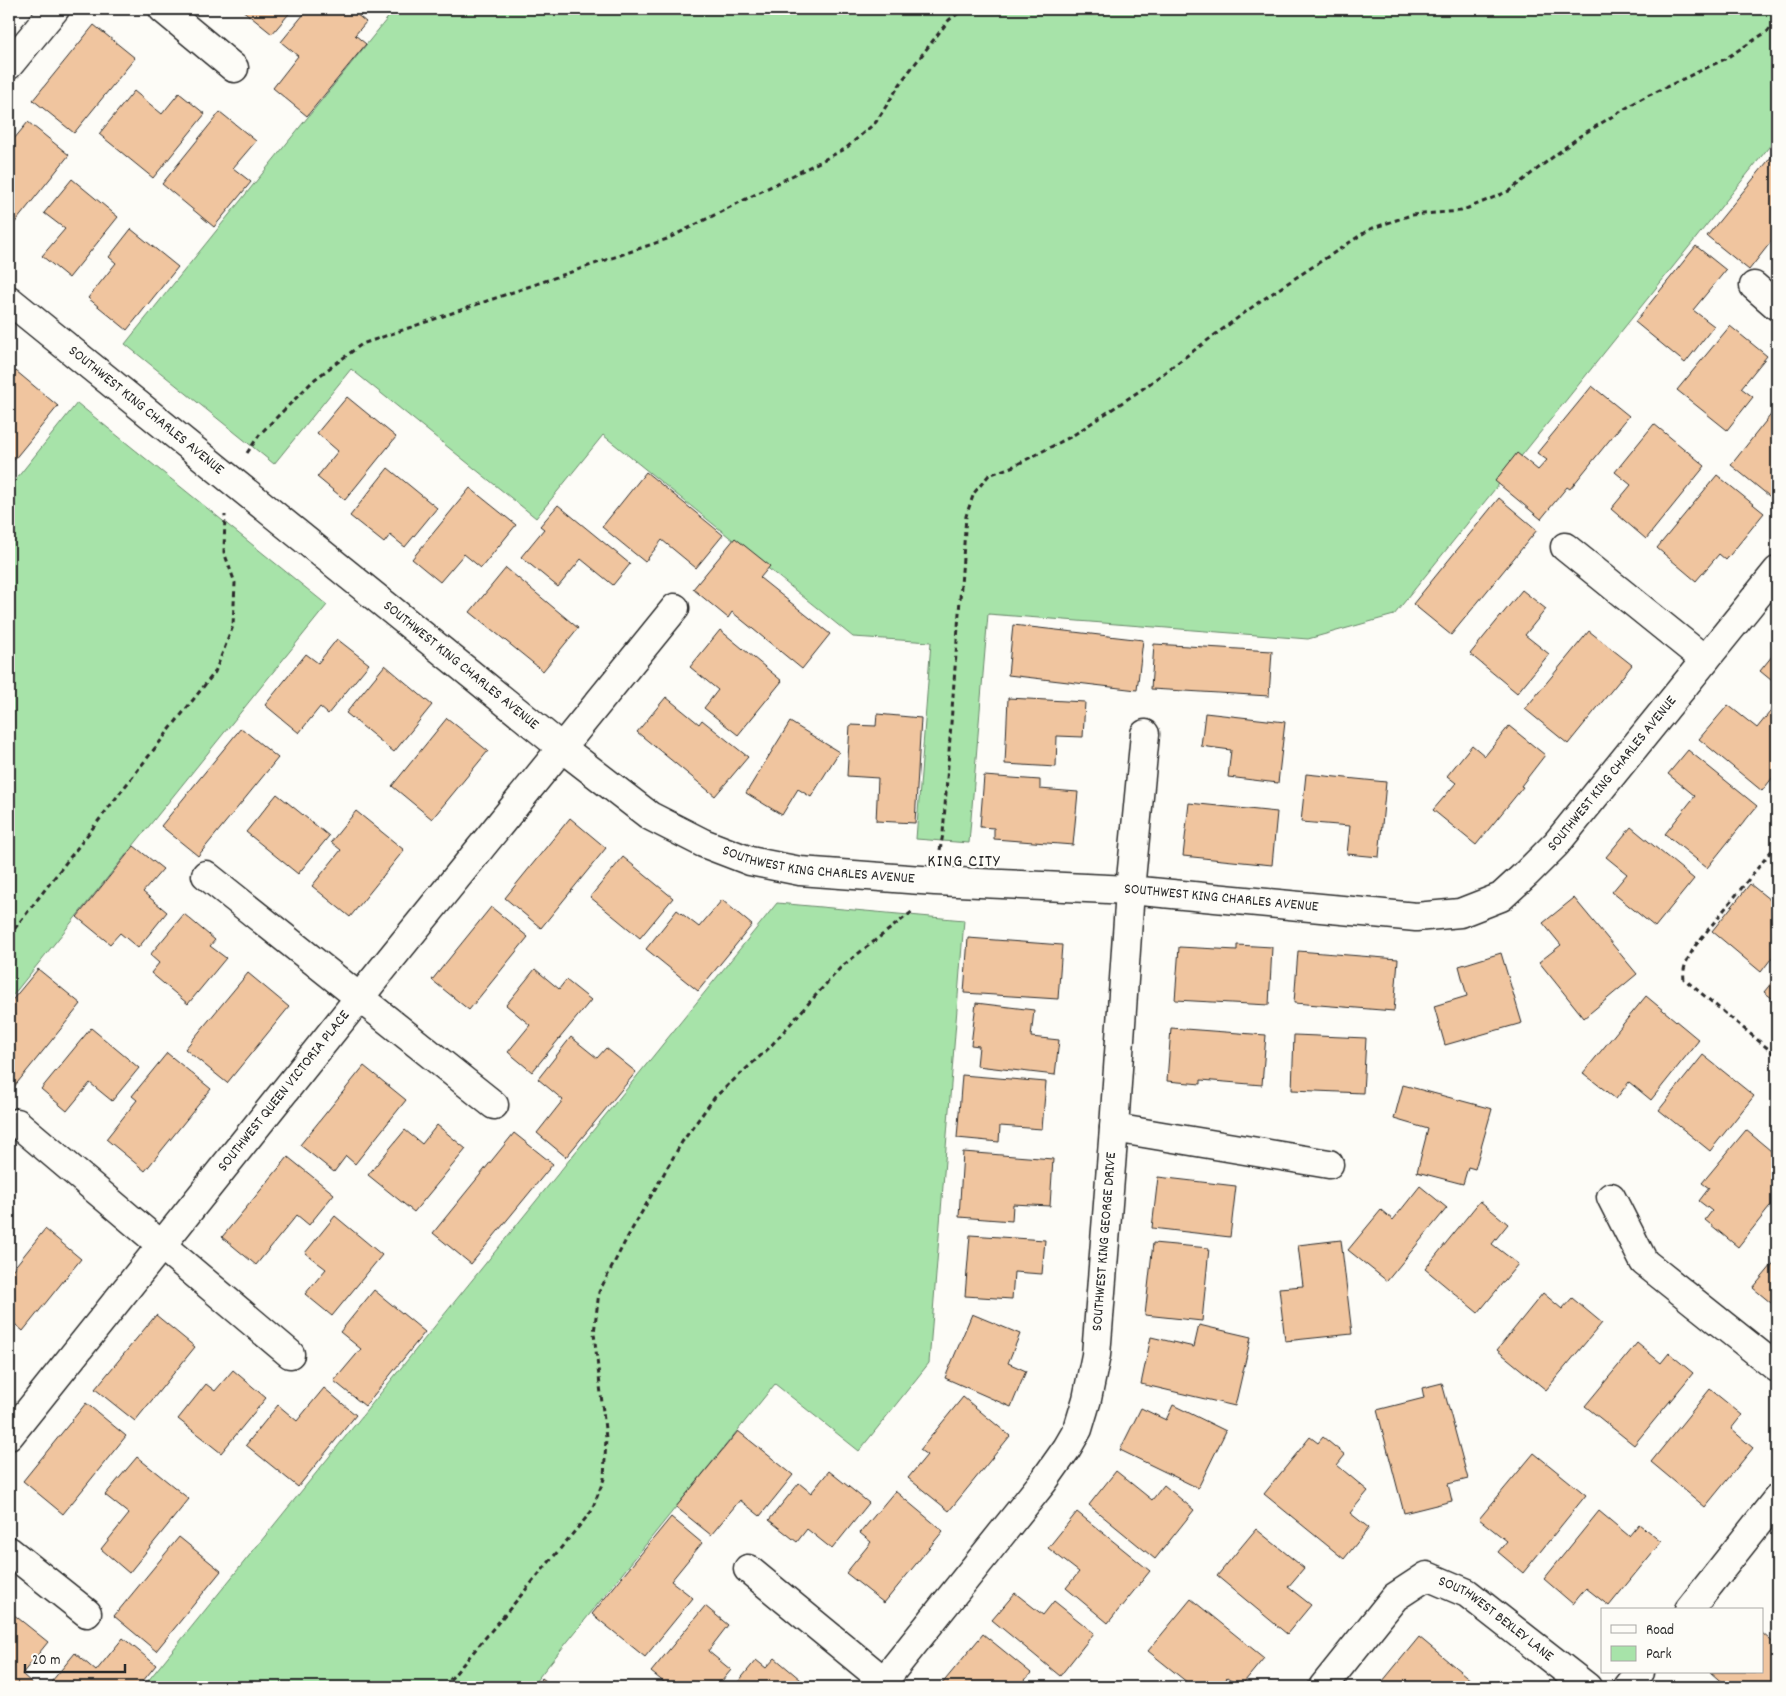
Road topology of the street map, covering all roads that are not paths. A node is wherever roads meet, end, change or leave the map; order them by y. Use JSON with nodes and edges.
{"nodes":[{"id":1,"x":55,"y":9,"type":"edge"},
{"id":2,"x":163,"y":9,"type":"edge"},
{"id":3,"x":9,"y":65,"type":"edge"},
{"id":4,"x":234,"y":68,"type":"dead end"},
{"id":5,"x":1754,"y":286,"type":"dead end"},
{"id":6,"x":9,"y":300,"type":"edge"},
{"id":7,"x":1777,"y":306,"type":"edge"},
{"id":8,"x":1565,"y":547,"type":"dead end"},
{"id":9,"x":1777,"y":571,"type":"edge"},
{"id":10,"x":675,"y":608,"type":"dead end"},
{"id":11,"x":1705,"y":660,"type":"junction"},
{"id":12,"x":1145,"y":734,"type":"dead end"},
{"id":13,"x":562,"y":748,"type":"junction"},
{"id":14,"x":206,"y":875,"type":"dead end"},
{"id":15,"x":1130,"y":890,"type":"junction"},
{"id":16,"x":359,"y":998,"type":"junction"},
{"id":17,"x":494,"y":1105,"type":"dead end"},
{"id":18,"x":17,"y":1123,"type":"dead end"},
{"id":19,"x":1114,"y":1128,"type":"junction"},
{"id":20,"x":1329,"y":1164,"type":"dead end"},
{"id":21,"x":1611,"y":1197,"type":"dead end"},
{"id":22,"x":161,"y":1246,"type":"junction"},
{"id":23,"x":290,"y":1354,"type":"dead end"},
{"id":24,"x":1777,"y":1368,"type":"edge"},
{"id":25,"x":9,"y":1436,"type":"edge"},
{"id":26,"x":1777,"y":1499,"type":"edge"},
{"id":27,"x":9,"y":1551,"type":"edge"},
{"id":28,"x":748,"y":1569,"type":"dead end"},
{"id":29,"x":1692,"y":1608,"type":"edge"},
{"id":30,"x":87,"y":1613,"type":"dead end"},
{"id":31,"x":1638,"y":1674,"type":"edge"},
{"id":32,"x":882,"y":1684,"type":"edge"},
{"id":33,"x":1323,"y":1687,"type":"edge"},
{"id":34,"x":1587,"y":1687,"type":"edge"},
{"id":35,"x":1628,"y":1687,"type":"edge"}],
"edges":[{"from":1,"to":3,"type":"street"},
{"from":2,"to":4,"type":"street"},
{"from":5,"to":7,"type":"street"},
{"from":6,"to":13,"type":"street","name":"SOUTHWEST KING CHARLES AVENUE"},
{"from":8,"to":11,"type":"street"},
{"from":9,"to":11,"type":"street","name":"SOUTHWEST KING CHARLES AVENUE"},
{"from":10,"to":13,"type":"street","name":"SOUTHWEST QUEEN VICTORIA PLACE"},
{"from":11,"to":15,"type":"street","name":"SOUTHWEST KING CHARLES AVENUE"},
{"from":12,"to":15,"type":"street","name":"SOUTHWEST KING GEORGE DRIVE"},
{"from":13,"to":15,"type":"street","name":"SOUTHWEST KING CHARLES AVENUE"},
{"from":13,"to":16,"type":"street","name":"SOUTHWEST QUEEN VICTORIA PLACE"},
{"from":14,"to":16,"type":"street"},
{"from":15,"to":19,"type":"street","name":"SOUTHWEST KING GEORGE DRIVE"},
{"from":16,"to":17,"type":"street"},
{"from":16,"to":22,"type":"street","name":"SOUTHWEST QUEEN VICTORIA PLACE"},
{"from":18,"to":22,"type":"street"},
{"from":19,"to":20,"type":"street"},
{"from":19,"to":32,"type":"street","name":"SOUTHWEST KING GEORGE DRIVE"},
{"from":21,"to":24,"type":"street"},
{"from":22,"to":23,"type":"street"},
{"from":22,"to":25,"type":"street","name":"SOUTHWEST QUEEN VICTORIA PLACE"},
{"from":26,"to":29,"type":"street"},
{"from":27,"to":30,"type":"street"},
{"from":28,"to":32,"type":"street","name":"SOUTHWEST KING GEORGE DRIVE"},
{"from":31,"to":35,"type":"street"},
{"from":33,"to":34,"type":"street","name":"SOUTHWEST BEXLEY LANE"}]}
